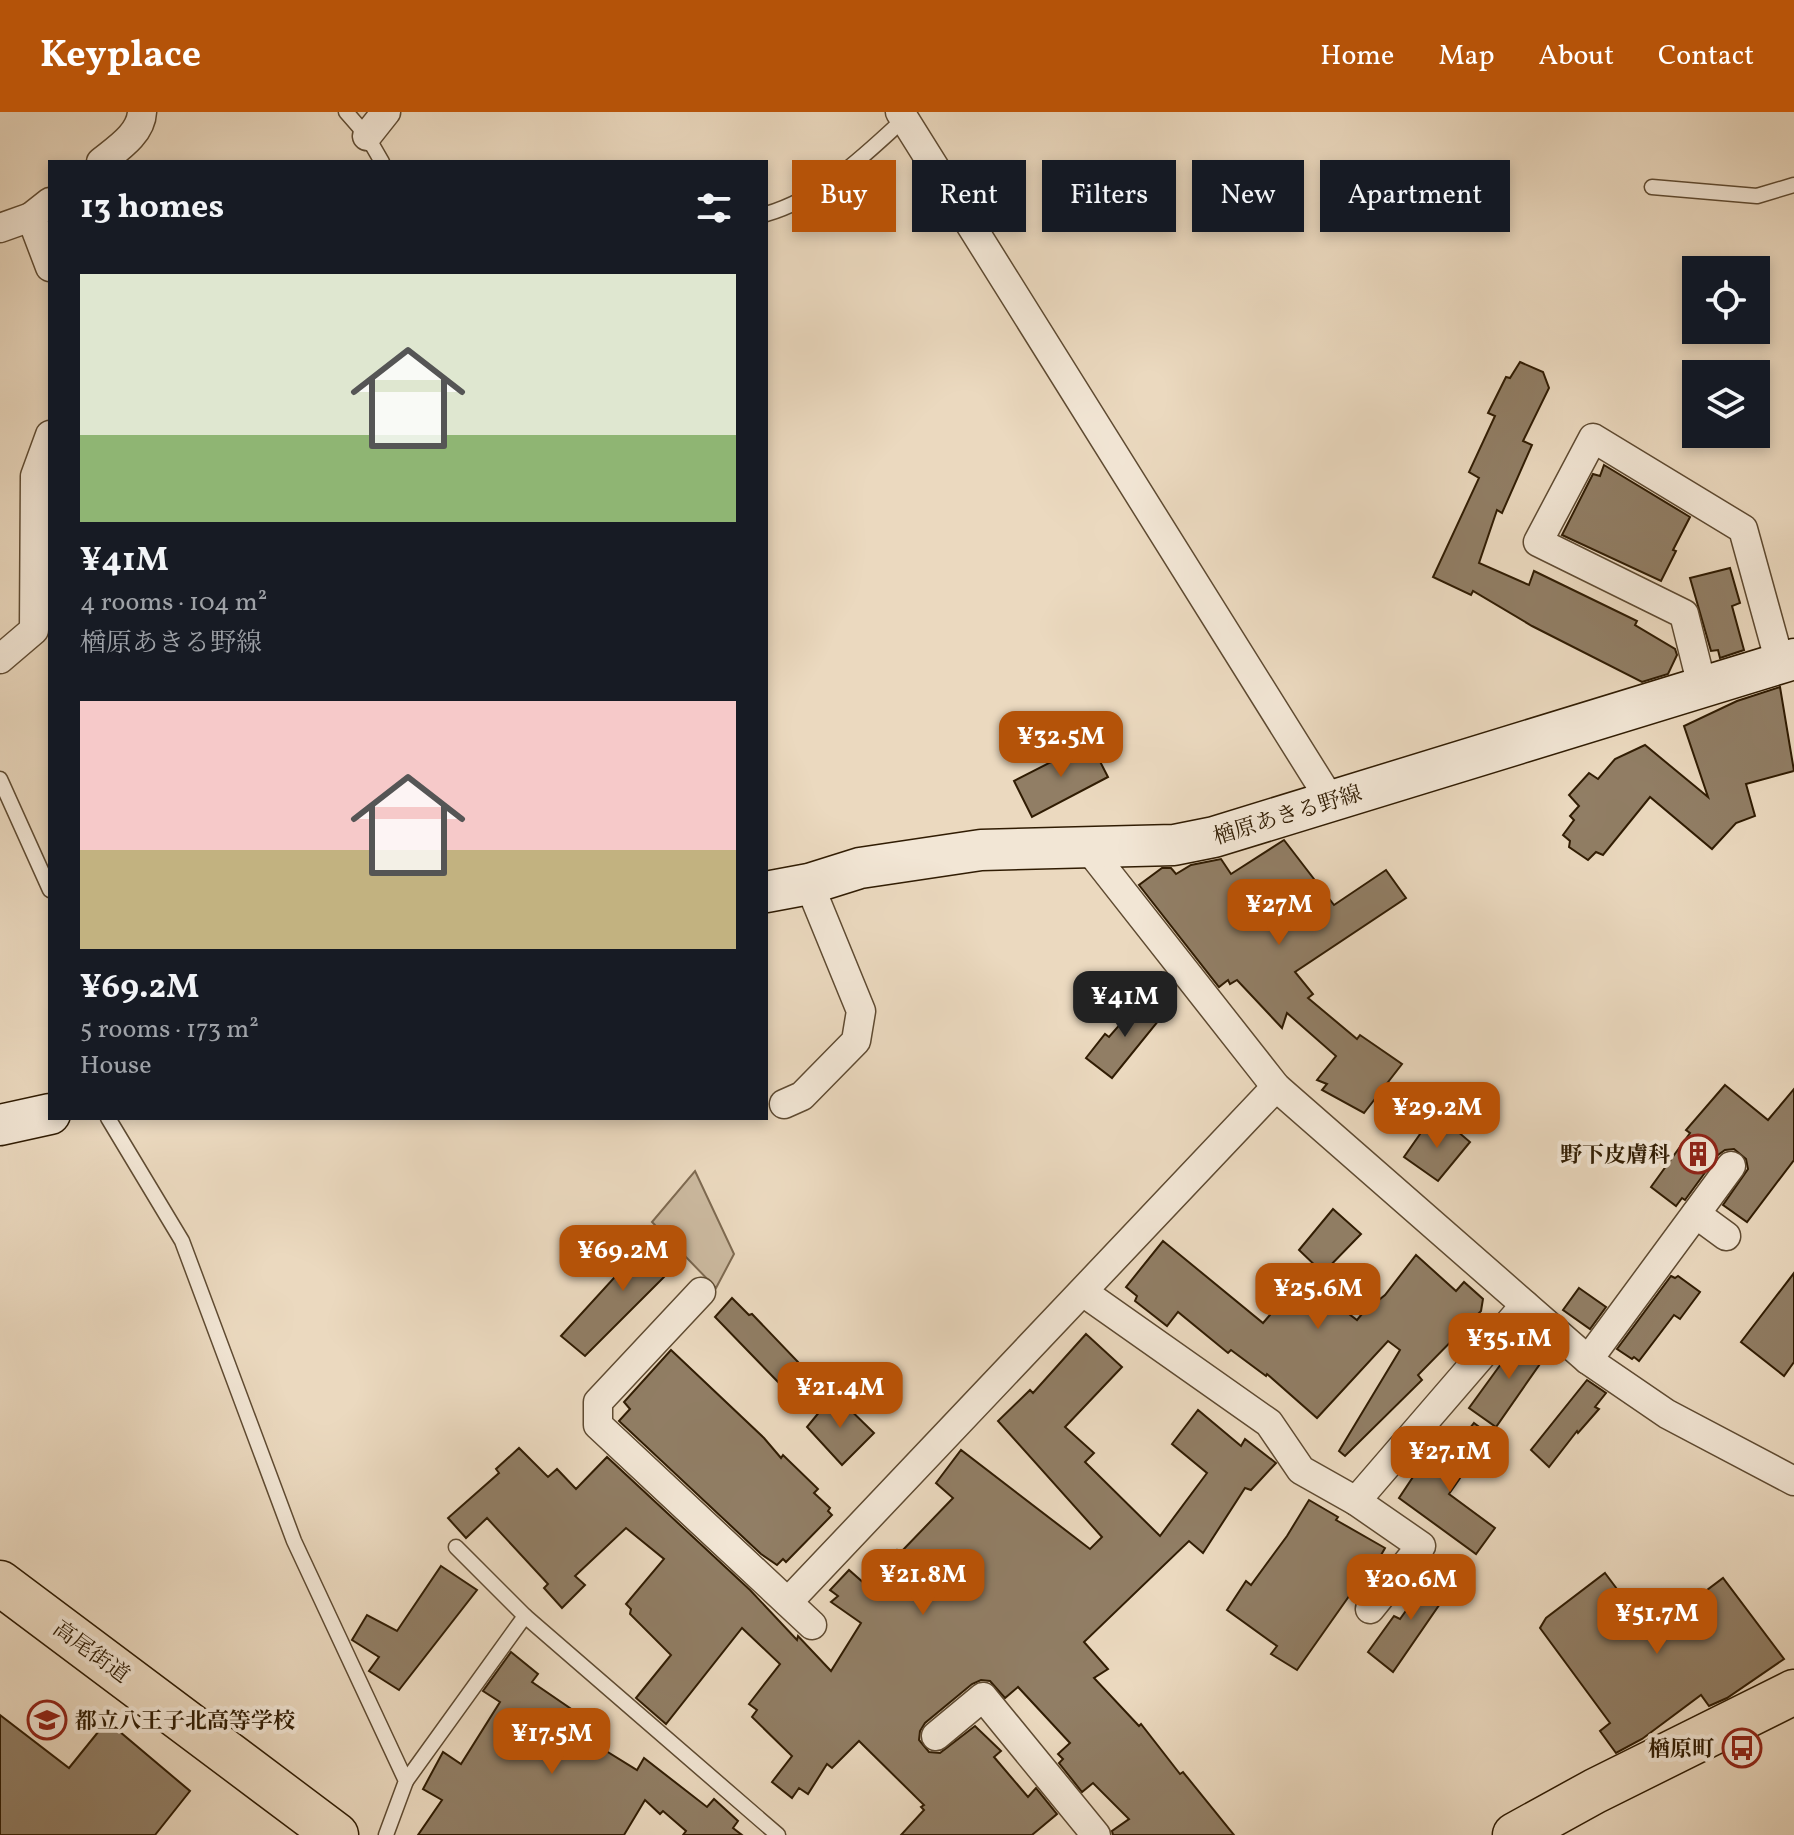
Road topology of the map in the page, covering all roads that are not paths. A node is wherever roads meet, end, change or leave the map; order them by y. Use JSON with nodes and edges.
{"nodes":[{"id":1,"x":142,"y":112,"type":"edge"},
{"id":2,"x":346,"y":112,"type":"edge"},
{"id":3,"x":386,"y":112,"type":"edge"},
{"id":4,"x":905,"y":114,"type":"edge"},
{"id":5,"x":367,"y":136,"type":"junction"},
{"id":6,"x":104,"y":160,"type":"edge"},
{"id":7,"x":381,"y":160,"type":"edge"},
{"id":8,"x":1794,"y":185,"type":"edge"},
{"id":9,"x":1652,"y":187,"type":"dead end"},
{"id":10,"x":41,"y":210,"type":"edge"},
{"id":11,"x":768,"y":213,"type":"edge"},
{"id":12,"x":0,"y":228,"type":"edge"},
{"id":13,"x":48,"y":254,"type":"edge"},
{"id":14,"x":48,"y":440,"type":"edge"},
{"id":15,"x":45,"y":628,"type":"edge"},
{"id":16,"x":0,"y":659,"type":"edge"},
{"id":17,"x":1790,"y":660,"type":"edge"},
{"id":18,"x":1702,"y":686,"type":"junction"},
{"id":19,"x":0,"y":779,"type":"edge"},
{"id":20,"x":1331,"y":801,"type":"junction"},
{"id":21,"x":1088,"y":848,"type":"junction"},
{"id":22,"x":809,"y":884,"type":"junction"},
{"id":23,"x":48,"y":886,"type":"edge"},
{"id":24,"x":768,"y":892,"type":"edge"},
{"id":25,"x":1276,"y":1087,"type":"junction"},
{"id":26,"x":784,"y":1104,"type":"dead end"},
{"id":27,"x":48,"y":1114,"type":"edge"},
{"id":28,"x":109,"y":1120,"type":"edge"},
{"id":29,"x":0,"y":1125,"type":"edge"},
{"id":30,"x":1731,"y":1166,"type":"dead end"},
{"id":31,"x":1696,"y":1214,"type":"junction"},
{"id":32,"x":1726,"y":1236,"type":"dead end"},
{"id":33,"x":701,"y":1292,"type":"dead end"},
{"id":34,"x":1083,"y":1292,"type":"junction"},
{"id":35,"x":1525,"y":1305,"type":"junction"},
{"id":36,"x":1588,"y":1360,"type":"junction"},
{"id":37,"x":1794,"y":1481,"type":"edge"},
{"id":38,"x":1356,"y":1501,"type":"junction"},
{"id":39,"x":456,"y":1547,"type":"dead end"},
{"id":40,"x":0,"y":1583,"type":"edge"},
{"id":41,"x":788,"y":1602,"type":"junction"},
{"id":42,"x":1370,"y":1609,"type":"dead end"},
{"id":43,"x":525,"y":1616,"type":"junction"},
{"id":44,"x":812,"y":1625,"type":"dead end"},
{"id":45,"x":1794,"y":1692,"type":"edge"},
{"id":46,"x":936,"y":1736,"type":"dead end"},
{"id":47,"x":406,"y":1781,"type":"junction"},
{"id":48,"x":1560,"y":1824,"type":"edge"},
{"id":49,"x":336,"y":1835,"type":"edge"},
{"id":50,"x":386,"y":1835,"type":"edge"},
{"id":51,"x":778,"y":1835,"type":"edge"},
{"id":52,"x":1096,"y":1835,"type":"edge"},
{"id":53,"x":1515,"y":1835,"type":"edge"}],
"edges":[{"from":1,"to":6,"type":"street"},
{"from":2,"to":5,"type":"lane"},
{"from":3,"to":5,"type":"street"},
{"from":4,"to":11,"type":"lane"},
{"from":4,"to":20,"type":"street"},
{"from":5,"to":7,"type":"lane"},
{"from":8,"to":9,"type":"lane"},
{"from":10,"to":12,"type":"street"},
{"from":10,"to":13,"type":"street"},
{"from":14,"to":15,"type":"street"},
{"from":15,"to":16,"type":"street"},
{"from":17,"to":18,"type":"main road","name":"楢原あきる野線"},
{"from":17,"to":18,"type":"street"},
{"from":18,"to":20,"type":"main road","name":"楢原あきる野線"},
{"from":19,"to":23,"type":"lane"},
{"from":20,"to":21,"type":"main road","name":"楢原あきる野線"},
{"from":21,"to":22,"type":"main road","name":"楢原あきる野線"},
{"from":21,"to":25,"type":"street"},
{"from":22,"to":24,"type":"main road","name":"楢原あきる野線"},
{"from":22,"to":26,"type":"street"},
{"from":25,"to":34,"type":"street"},
{"from":25,"to":35,"type":"street"},
{"from":27,"to":29,"type":"main road"},
{"from":28,"to":47,"type":"lane"},
{"from":30,"to":31,"type":"street"},
{"from":31,"to":32,"type":"street"},
{"from":31,"to":36,"type":"street"},
{"from":33,"to":41,"type":"street"},
{"from":34,"to":38,"type":"street"},
{"from":34,"to":41,"type":"street"},
{"from":35,"to":36,"type":"street"},
{"from":35,"to":38,"type":"street"},
{"from":36,"to":37,"type":"street"},
{"from":38,"to":42,"type":"street"},
{"from":39,"to":43,"type":"lane"},
{"from":40,"to":49,"type":"main road","name":"高尾街道"},
{"from":41,"to":44,"type":"street"},
{"from":43,"to":47,"type":"lane"},
{"from":43,"to":51,"type":"lane"},
{"from":45,"to":48,"type":"main road"},
{"from":46,"to":52,"type":"street"},
{"from":47,"to":50,"type":"lane"},
{"from":48,"to":53,"type":"main road"}]}
